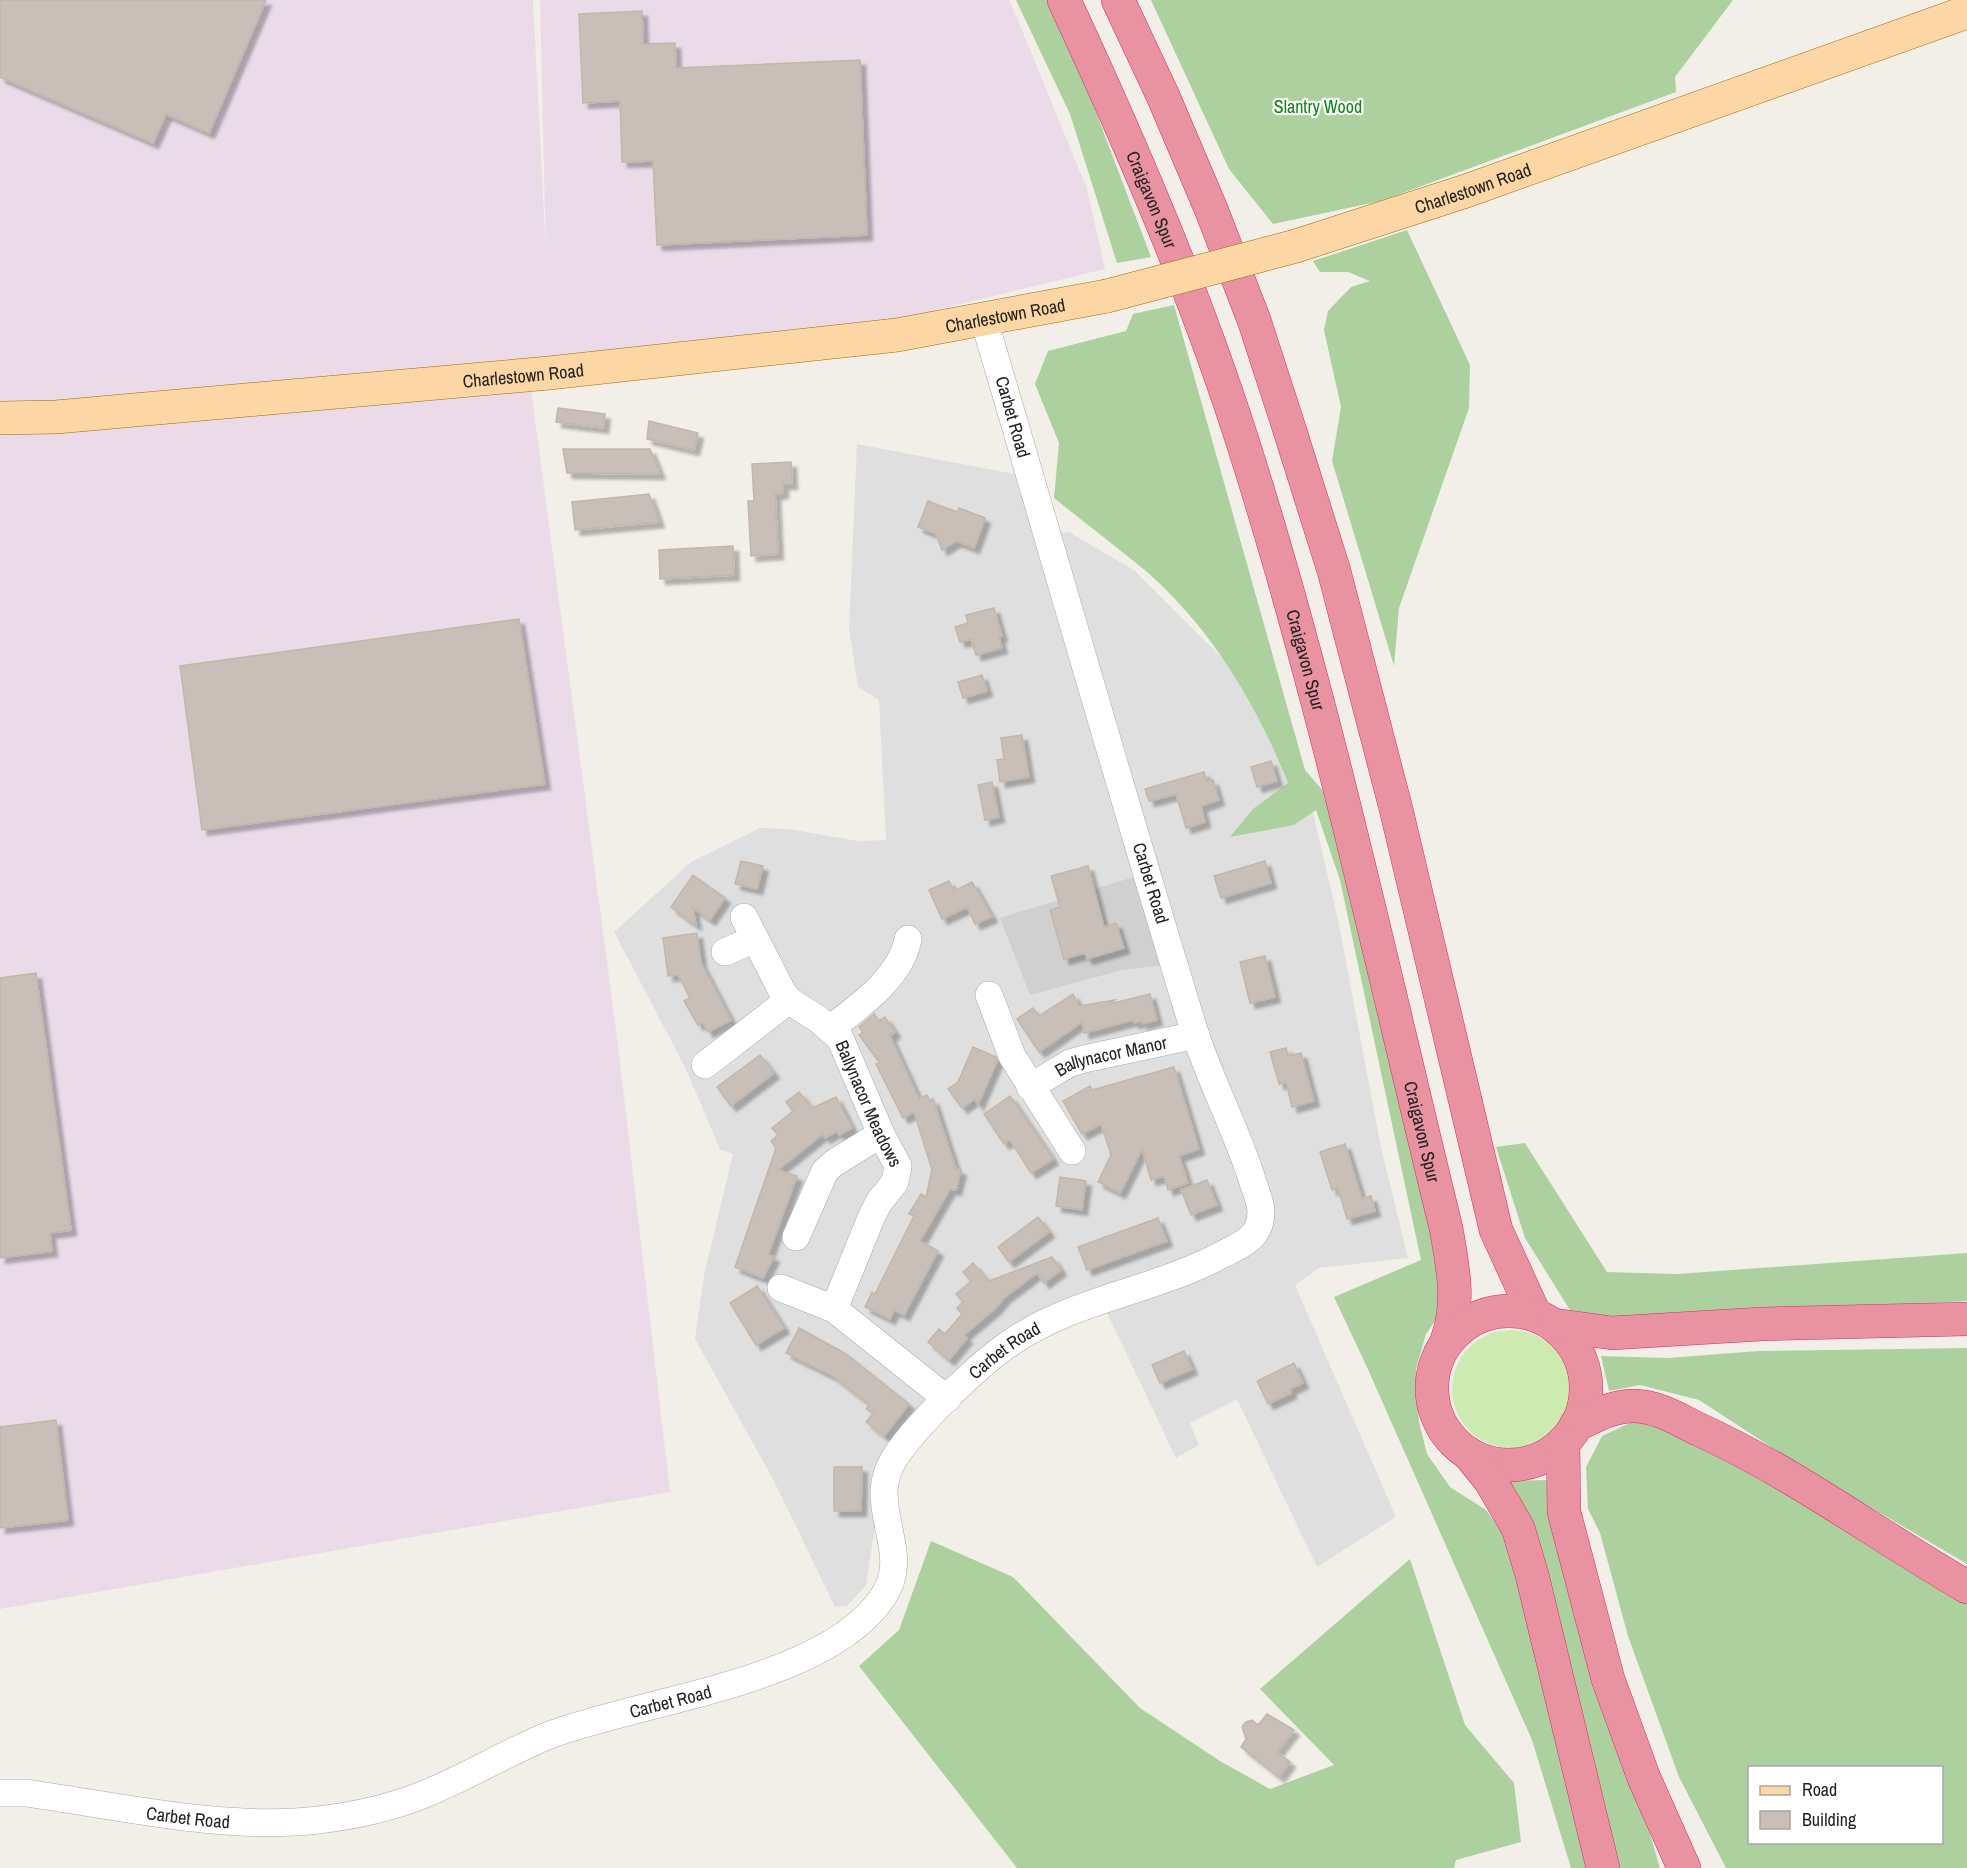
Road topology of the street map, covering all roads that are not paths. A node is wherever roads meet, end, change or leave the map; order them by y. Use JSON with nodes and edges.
{"nodes":[{"id":1,"x":1064,"y":0,"type":"edge"},
{"id":2,"x":1118,"y":0,"type":"edge"},
{"id":3,"x":1967,"y":12,"type":"edge"},
{"id":4,"x":984,"y":320,"type":"junction"},
{"id":5,"x":0,"y":418,"type":"edge"},
{"id":6,"x":908,"y":939,"type":"dead end"},
{"id":7,"x":725,"y":952,"type":"dead end"},
{"id":8,"x":989,"y":995,"type":"dead end"},
{"id":9,"x":789,"y":1000,"type":"junction"},
{"id":10,"x":831,"y":1028,"type":"junction"},
{"id":11,"x":1196,"y":1035,"type":"junction"},
{"id":12,"x":705,"y":1065,"type":"dead end"},
{"id":13,"x":1030,"y":1087,"type":"junction"},
{"id":14,"x":881,"y":1134,"type":"junction"},
{"id":15,"x":1072,"y":1151,"type":"dead end"},
{"id":16,"x":795,"y":1221,"type":"dead end"},
{"id":17,"x":781,"y":1288,"type":"dead end"},
{"id":18,"x":834,"y":1309,"type":"junction"},
{"id":19,"x":1967,"y":1319,"type":"edge"},
{"id":20,"x":1544,"y":1320,"type":"junction"},
{"id":21,"x":1446,"y":1343,"type":"junction"},
{"id":22,"x":947,"y":1399,"type":"junction"},
{"id":23,"x":1569,"y":1434,"type":"junction"},
{"id":24,"x":1469,"y":1454,"type":"junction"},
{"id":25,"x":1967,"y":1587,"type":"edge"},
{"id":26,"x":0,"y":1793,"type":"edge"},
{"id":27,"x":1603,"y":1868,"type":"edge"},
{"id":28,"x":1684,"y":1868,"type":"edge"}],
"edges":[{"from":1,"to":21,"type":"highway","name":"Craigavon Spur"},
{"from":2,"to":20,"type":"highway"},
{"from":3,"to":4,"type":"main road","name":"Charlestown Road","bridge":true},
{"from":4,"to":5,"type":"main road","name":"Charlestown Road"},
{"from":4,"to":11,"type":"street","name":"Carbet Road"},
{"from":6,"to":10,"type":"street"},
{"from":7,"to":9,"type":"street","name":"Ballynacor Meadows"},
{"from":8,"to":13,"type":"street"},
{"from":9,"to":10,"type":"street","name":"Ballynacor Meadows"},
{"from":9,"to":12,"type":"street"},
{"from":10,"to":14,"type":"street","name":"Ballynacor Meadows"},
{"from":11,"to":13,"type":"street","name":"Ballynacor Manor"},
{"from":11,"to":22,"type":"street","name":"Carbet Road"},
{"from":13,"to":15,"type":"street"},
{"from":14,"to":16,"type":"street"},
{"from":14,"to":18,"type":"street","name":"Ballynacor Meadows"},
{"from":17,"to":18,"type":"street"},
{"from":18,"to":22,"type":"street"},
{"from":19,"to":20,"type":"highway"},
{"from":20,"to":21,"type":"highway"},
{"from":20,"to":23,"type":"highway"},
{"from":21,"to":24,"type":"highway"},
{"from":22,"to":26,"type":"street","name":"Carbet Road"},
{"from":23,"to":24,"type":"highway"},
{"from":23,"to":25,"type":"highway"},
{"from":23,"to":28,"type":"highway"},
{"from":24,"to":27,"type":"highway"}]}
